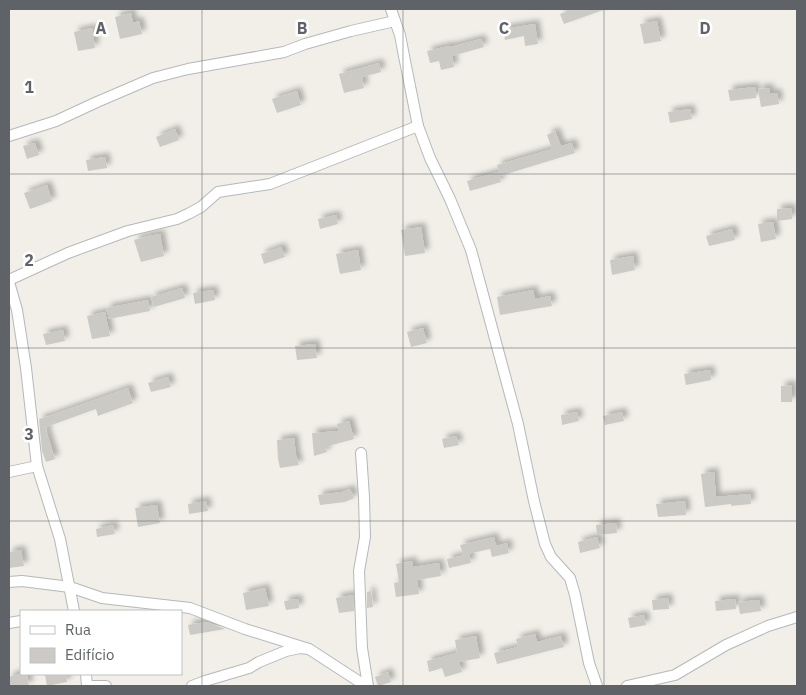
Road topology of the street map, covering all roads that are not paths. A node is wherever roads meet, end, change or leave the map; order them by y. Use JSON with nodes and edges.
{"nodes":[{"id":1,"x":391,"y":9,"type":"edge"},
{"id":2,"x":395,"y":22,"type":"junction"},
{"id":3,"x":418,"y":126,"type":"junction"},
{"id":4,"x":9,"y":136,"type":"edge"},
{"id":5,"x":9,"y":281,"type":"edge"},
{"id":6,"x":361,"y":453,"type":"dead end"},
{"id":7,"x":37,"y":466,"type":"junction"},
{"id":8,"x":9,"y":472,"type":"edge"},
{"id":9,"x":9,"y":582,"type":"edge"},
{"id":10,"x":70,"y":588,"type":"junction"},
{"id":11,"x":74,"y":610,"type":"edge"},
{"id":12,"x":797,"y":617,"type":"edge"},
{"id":13,"x":309,"y":649,"type":"junction"},
{"id":14,"x":87,"y":686,"type":"edge"},
{"id":15,"x":106,"y":686,"type":"edge"},
{"id":16,"x":192,"y":686,"type":"edge"},
{"id":17,"x":367,"y":686,"type":"edge"},
{"id":18,"x":597,"y":686,"type":"edge"},
{"id":19,"x":627,"y":686,"type":"edge"}],
"edges":[{"from":1,"to":2,"type":"street"},
{"from":2,"to":3,"type":"street"},
{"from":2,"to":4,"type":"street"},
{"from":3,"to":5,"type":"street"},
{"from":3,"to":18,"type":"street"},
{"from":5,"to":7,"type":"street"},
{"from":6,"to":17,"type":"street"},
{"from":7,"to":8,"type":"street"},
{"from":7,"to":10,"type":"street"},
{"from":9,"to":10,"type":"street"},
{"from":10,"to":11,"type":"street"},
{"from":10,"to":13,"type":"street"},
{"from":12,"to":19,"type":"street"},
{"from":13,"to":16,"type":"street"},
{"from":13,"to":17,"type":"street"},
{"from":14,"to":15,"type":"street"}]}
